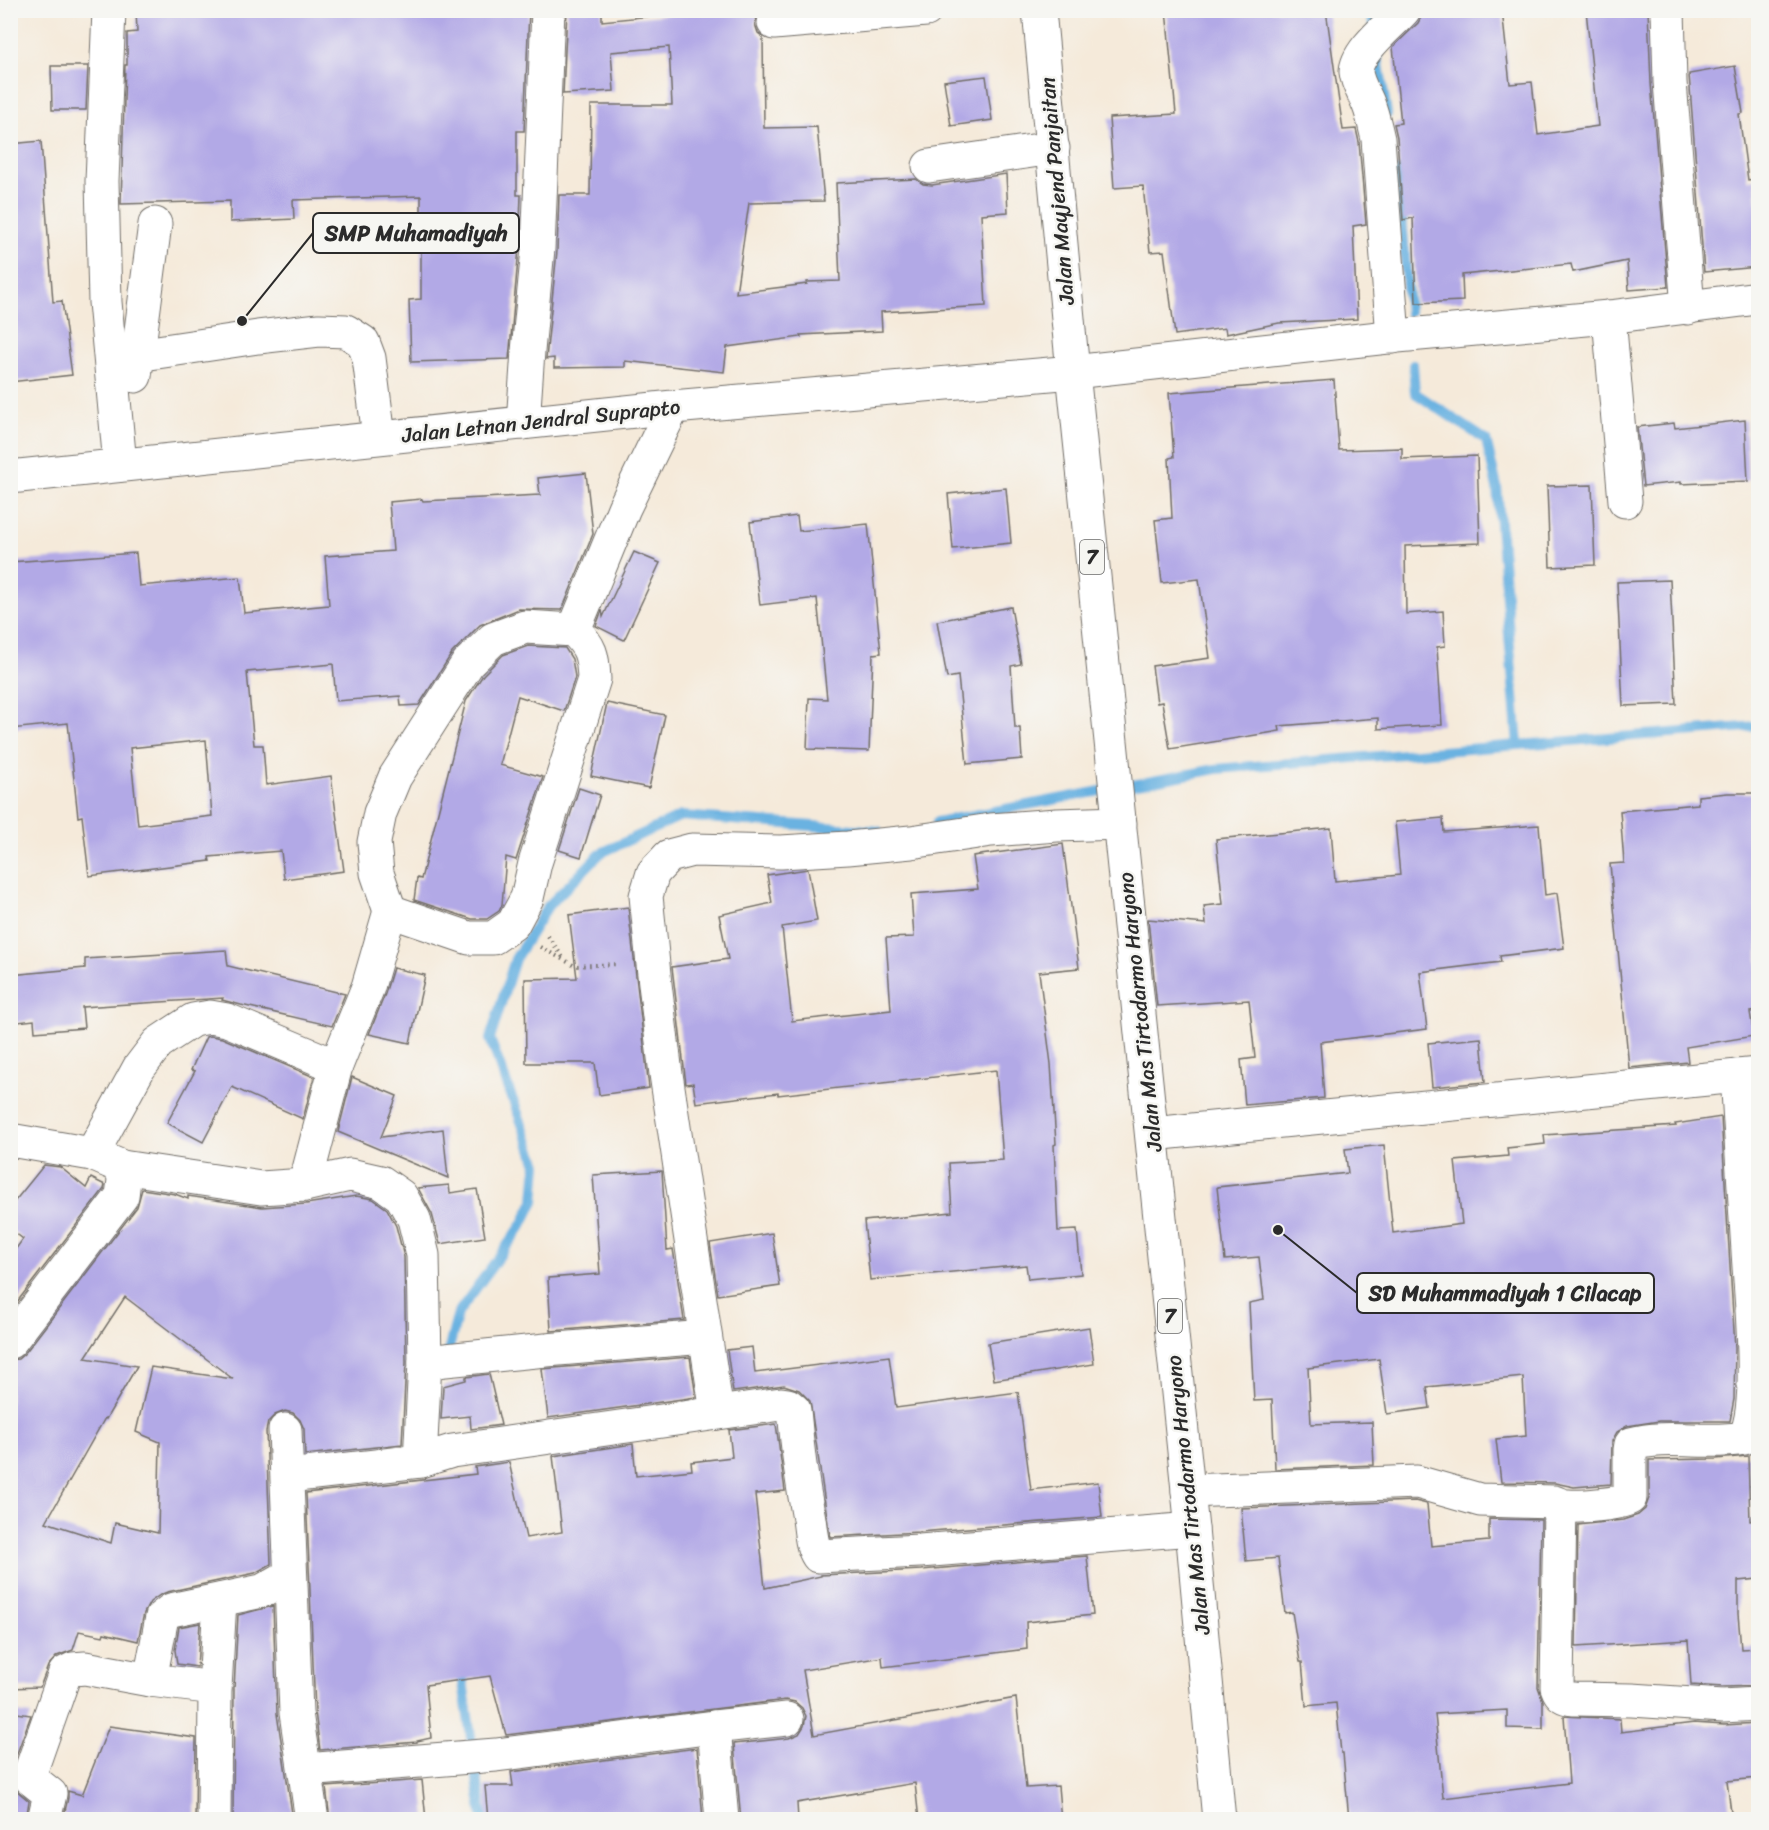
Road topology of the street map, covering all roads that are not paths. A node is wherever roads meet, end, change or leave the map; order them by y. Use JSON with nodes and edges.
{"nodes":[{"id":1,"x":109,"y":10,"type":"edge"},
{"id":2,"x":548,"y":10,"type":"edge"},
{"id":3,"x":926,"y":10,"type":"edge"},
{"id":4,"x":1039,"y":10,"type":"edge"},
{"id":5,"x":1668,"y":10,"type":"edge"},
{"id":6,"x":774,"y":24,"type":"dead end"},
{"id":7,"x":1386,"y":29,"type":"edge"},
{"id":8,"x":1053,"y":148,"type":"junction"},
{"id":9,"x":929,"y":166,"type":"dead end"},
{"id":10,"x":155,"y":224,"type":"dead end"},
{"id":11,"x":1758,"y":298,"type":"edge"},
{"id":12,"x":1688,"y":308,"type":"junction"},
{"id":13,"x":1609,"y":317,"type":"junction"},
{"id":14,"x":1393,"y":337,"type":"junction"},
{"id":15,"x":137,"y":355,"type":"junction"},
{"id":16,"x":1073,"y":372,"type":"junction"},
{"id":17,"x":673,"y":407,"type":"junction"},
{"id":18,"x":523,"y":423,"type":"junction"},
{"id":19,"x":379,"y":437,"type":"junction"},
{"id":20,"x":122,"y":465,"type":"junction"},
{"id":21,"x":10,"y":477,"type":"edge"},
{"id":22,"x":1625,"y":501,"type":"dead end"},
{"id":23,"x":574,"y":630,"type":"junction"},
{"id":24,"x":1120,"y":818,"type":"junction"},
{"id":25,"x":385,"y":896,"type":"junction"},
{"id":26,"x":336,"y":1066,"type":"junction"},
{"id":27,"x":1748,"y":1075,"type":"edge"},
{"id":28,"x":1152,"y":1134,"type":"junction"},
{"id":29,"x":10,"y":1140,"type":"edge"},
{"id":30,"x":92,"y":1154,"type":"junction"},
{"id":31,"x":122,"y":1167,"type":"junction"},
{"id":32,"x":305,"y":1185,"type":"junction"},
{"id":33,"x":705,"y":1336,"type":"junction"},
{"id":34,"x":10,"y":1342,"type":"edge"},
{"id":35,"x":443,"y":1361,"type":"junction"},
{"id":36,"x":717,"y":1413,"type":"junction"},
{"id":37,"x":285,"y":1430,"type":"dead end"},
{"id":38,"x":433,"y":1457,"type":"junction"},
{"id":39,"x":288,"y":1476,"type":"junction"},
{"id":40,"x":1188,"y":1491,"type":"junction"},
{"id":41,"x":1560,"y":1505,"type":"junction"},
{"id":42,"x":1192,"y":1529,"type":"junction"},
{"id":43,"x":290,"y":1575,"type":"junction"},
{"id":44,"x":220,"y":1600,"type":"junction"},
{"id":45,"x":150,"y":1680,"type":"junction"},
{"id":46,"x":215,"y":1688,"type":"junction"},
{"id":47,"x":1758,"y":1704,"type":"edge"},
{"id":48,"x":787,"y":1719,"type":"dead end"},
{"id":49,"x":714,"y":1727,"type":"junction"},
{"id":50,"x":305,"y":1770,"type":"junction"},
{"id":51,"x":44,"y":1820,"type":"edge"},
{"id":52,"x":214,"y":1820,"type":"edge"},
{"id":53,"x":312,"y":1820,"type":"edge"},
{"id":54,"x":722,"y":1820,"type":"edge"},
{"id":55,"x":1219,"y":1820,"type":"edge"}],
"edges":[{"from":1,"to":20,"type":"main road"},
{"from":2,"to":18,"type":"main road"},
{"from":3,"to":6,"type":"main road"},
{"from":4,"to":8,"type":"main road","name":"Jalan Mayjend Panjaitan","number":"7"},
{"from":5,"to":12,"type":"main road"},
{"from":7,"to":14,"type":"main road"},
{"from":8,"to":9,"type":"main road"},
{"from":8,"to":16,"type":"main road","name":"Jalan Mayjend Panjaitan","number":"7"},
{"from":10,"to":15,"type":"main road"},
{"from":11,"to":12,"type":"main road","name":"Jalan Letnan Jendral Suprapto"},
{"from":12,"to":13,"type":"main road","name":"Jalan Letnan Jendral Suprapto"},
{"from":13,"to":14,"type":"main road","name":"Jalan Letnan Jendral Suprapto"},
{"from":13,"to":22,"type":"main road"},
{"from":14,"to":16,"type":"main road","name":"Jalan Letnan Jendral Suprapto"},
{"from":15,"to":19,"type":"main road"},
{"from":15,"to":20,"type":"main road"},
{"from":16,"to":17,"type":"main road","name":"Jalan Letnan Jendral Suprapto"},
{"from":16,"to":24,"type":"main road","number":"7"},
{"from":17,"to":18,"type":"main road","name":"Jalan Letnan Jendral Suprapto"},
{"from":17,"to":23,"type":"main road"},
{"from":18,"to":19,"type":"main road","name":"Jalan Letnan Jendral Suprapto"},
{"from":19,"to":20,"type":"main road","name":"Jalan Letnan Jendral Suprapto"},
{"from":20,"to":21,"type":"main road","name":"Jalan Letnan Jendral Suprapto"},
{"from":23,"to":25,"type":"main road"},
{"from":23,"to":25,"type":"main road"},
{"from":24,"to":28,"type":"main road","name":"Jalan Mas Tirtodarmo Haryono","number":"7"},
{"from":24,"to":33,"type":"main road"},
{"from":25,"to":26,"type":"main road"},
{"from":26,"to":30,"type":"main road"},
{"from":26,"to":32,"type":"main road"},
{"from":27,"to":28,"type":"main road"},
{"from":27,"to":41,"type":"main road"},
{"from":28,"to":40,"type":"main road","name":"Jalan Mas Tirtodarmo Haryono","number":"7"},
{"from":29,"to":30,"type":"main road"},
{"from":30,"to":31,"type":"main road"},
{"from":31,"to":32,"type":"main road"},
{"from":31,"to":34,"type":"main road"},
{"from":32,"to":35,"type":"main road"},
{"from":33,"to":35,"type":"main road"},
{"from":33,"to":36,"type":"main road"},
{"from":35,"to":38,"type":"main road"},
{"from":36,"to":38,"type":"main road"},
{"from":36,"to":42,"type":"main road"},
{"from":37,"to":39,"type":"main road"},
{"from":38,"to":39,"type":"main road"},
{"from":39,"to":43,"type":"main road"},
{"from":40,"to":41,"type":"main road"},
{"from":40,"to":42,"type":"main road","name":"Jalan Mas Tirtodarmo Haryono","number":"7"},
{"from":41,"to":47,"type":"main road"},
{"from":42,"to":55,"type":"main road","name":"Jalan Mas Tirtodarmo Haryono","number":"7"},
{"from":43,"to":44,"type":"main road"},
{"from":43,"to":50,"type":"main road"},
{"from":44,"to":45,"type":"main road"},
{"from":44,"to":46,"type":"main road"},
{"from":45,"to":46,"type":"main road"},
{"from":45,"to":51,"type":"main road"},
{"from":46,"to":52,"type":"main road"},
{"from":48,"to":49,"type":"main road"},
{"from":49,"to":50,"type":"main road"},
{"from":49,"to":54,"type":"main road"},
{"from":50,"to":53,"type":"main road"}]}
